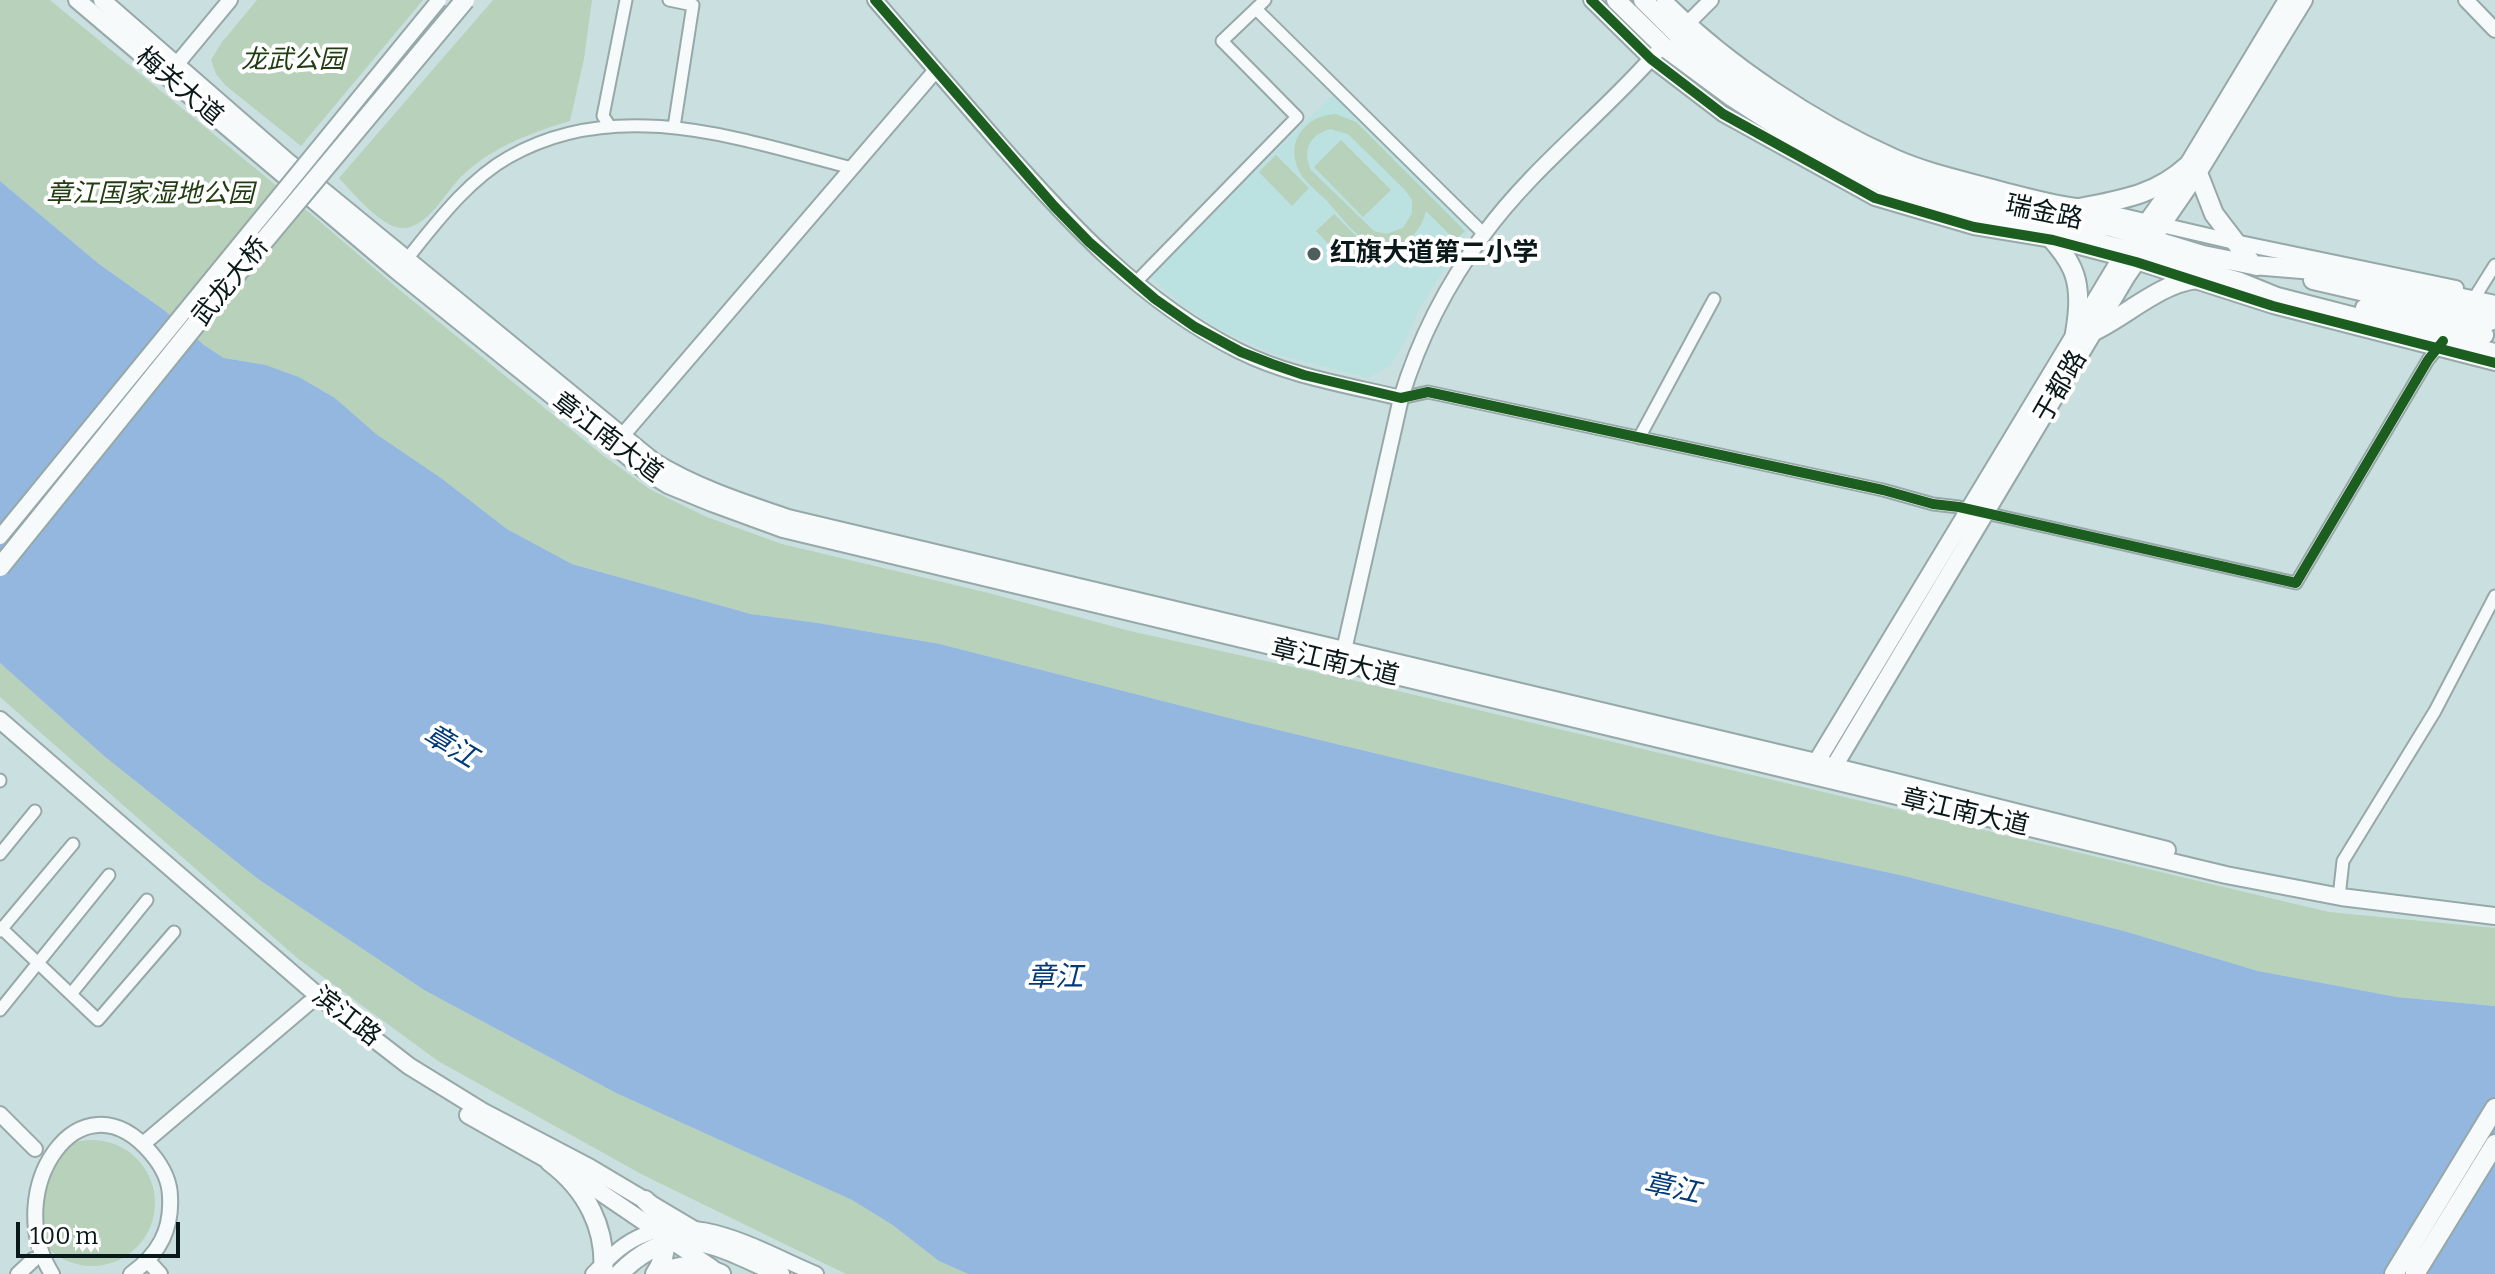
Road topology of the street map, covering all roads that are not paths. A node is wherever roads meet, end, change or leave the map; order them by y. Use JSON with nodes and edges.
{"nodes":[{"id":1,"x":77,"y":0,"type":"edge"},
{"id":2,"x":102,"y":0,"type":"edge"},
{"id":3,"x":230,"y":0,"type":"edge"},
{"id":4,"x":439,"y":0,"type":"edge"},
{"id":5,"x":448,"y":0,"type":"edge"},
{"id":6,"x":465,"y":0,"type":"edge"},
{"id":7,"x":474,"y":0,"type":"edge"},
{"id":8,"x":626,"y":0,"type":"edge"},
{"id":9,"x":669,"y":0,"type":"edge"},
{"id":10,"x":875,"y":0,"type":"edge"},
{"id":11,"x":1591,"y":0,"type":"edge"},
{"id":12,"x":1616,"y":0,"type":"edge"},
{"id":13,"x":1643,"y":0,"type":"edge"},
{"id":14,"x":1664,"y":0,"type":"edge"},
{"id":15,"x":1711,"y":0,"type":"edge"},
{"id":16,"x":2287,"y":0,"type":"edge"},
{"id":17,"x":2304,"y":0,"type":"edge"},
{"id":18,"x":2466,"y":0,"type":"edge"},
{"id":19,"x":1260,"y":4,"type":"edge"},
{"id":20,"x":2495,"y":30,"type":"edge"},
{"id":21,"x":1669,"y":41,"type":"junction"},
{"id":22,"x":176,"y":65,"type":"junction"},
{"id":23,"x":936,"y":70,"type":"junction"},
{"id":24,"x":609,"y":125,"type":"junction"},
{"id":25,"x":674,"y":127,"type":"junction"},
{"id":26,"x":284,"y":168,"type":"junction"},
{"id":27,"x":852,"y":168,"type":"junction"},
{"id":28,"x":2193,"y":169,"type":"junction"},
{"id":29,"x":2084,"y":207,"type":"junction"},
{"id":30,"x":2046,"y":220,"type":"junction"},
{"id":31,"x":1484,"y":234,"type":"junction"},
{"id":32,"x":2053,"y":240,"type":"junction"},
{"id":33,"x":2235,"y":242,"type":"junction"},
{"id":34,"x":2141,"y":244,"type":"junction"},
{"id":35,"x":2253,"y":265,"type":"junction"},
{"id":36,"x":2495,"y":265,"type":"edge"},
{"id":37,"x":402,"y":266,"type":"junction"},
{"id":38,"x":2195,"y":281,"type":"junction"},
{"id":39,"x":2240,"y":282,"type":"junction"},
{"id":40,"x":1135,"y":283,"type":"junction"},
{"id":41,"x":2476,"y":296,"type":"junction"},
{"id":42,"x":2495,"y":296,"type":"edge"},
{"id":43,"x":1714,"y":299,"type":"dead end"},
{"id":44,"x":2490,"y":320,"type":"edge"},
{"id":45,"x":2084,"y":332,"type":"junction"},
{"id":46,"x":2440,"y":345,"type":"junction"},
{"id":47,"x":2495,"y":353,"type":"edge"},
{"id":48,"x":2495,"y":363,"type":"edge"},
{"id":49,"x":1401,"y":398,"type":"junction"},
{"id":50,"x":622,"y":436,"type":"junction"},
{"id":51,"x":1639,"y":438,"type":"junction"},
{"id":52,"x":1978,"y":511,"type":"junction"},
{"id":53,"x":0,"y":537,"type":"edge"},
{"id":54,"x":0,"y":549,"type":"edge"},
{"id":55,"x":0,"y":567,"type":"edge"},
{"id":56,"x":0,"y":576,"type":"edge"},
{"id":57,"x":2495,"y":596,"type":"edge"},
{"id":58,"x":1342,"y":658,"type":"junction"},
{"id":59,"x":0,"y":720,"type":"edge"},
{"id":60,"x":0,"y":732,"type":"edge"},
{"id":61,"x":1812,"y":768,"type":"junction"},
{"id":62,"x":1830,"y":773,"type":"junction"},
{"id":63,"x":35,"y":811,"type":"dead end"},
{"id":64,"x":73,"y":844,"type":"dead end"},
{"id":65,"x":0,"y":854,"type":"edge"},
{"id":66,"x":109,"y":875,"type":"dead end"},
{"id":67,"x":2340,"y":888,"type":"junction"},
{"id":68,"x":147,"y":900,"type":"dead end"},
{"id":69,"x":2495,"y":907,"type":"edge"},
{"id":70,"x":2495,"y":916,"type":"edge"},
{"id":71,"x":1,"y":929,"type":"edge"},
{"id":72,"x":174,"y":932,"type":"dead end"},
{"id":73,"x":38,"y":963,"type":"junction"},
{"id":74,"x":71,"y":994,"type":"junction"},
{"id":75,"x":309,"y":1003,"type":"junction"},
{"id":76,"x":0,"y":1010,"type":"edge"},
{"id":77,"x":2495,"y":1108,"type":"edge"},
{"id":78,"x":0,"y":1114,"type":"edge"},
{"id":79,"x":143,"y":1144,"type":"junction"},
{"id":80,"x":2495,"y":1144,"type":"edge"},
{"id":81,"x":550,"y":1162,"type":"junction"},
{"id":82,"x":645,"y":1200,"type":"joint"},
{"id":83,"x":676,"y":1240,"type":"edge"},
{"id":84,"x":148,"y":1261,"type":"junction"},
{"id":85,"x":605,"y":1271,"type":"edge"},
{"id":86,"x":18,"y":1274,"type":"edge"},
{"id":87,"x":52,"y":1274,"type":"edge"},
{"id":88,"x":131,"y":1274,"type":"edge"},
{"id":89,"x":160,"y":1274,"type":"edge"},
{"id":90,"x":657,"y":1274,"type":"edge"},
{"id":91,"x":720,"y":1274,"type":"edge"},
{"id":92,"x":780,"y":1274,"type":"edge"},
{"id":93,"x":816,"y":1274,"type":"edge"},
{"id":94,"x":2394,"y":1274,"type":"edge"},
{"id":95,"x":2415,"y":1274,"type":"edge"}],
"edges":[{"from":1,"to":26,"type":"main road","name":"梅关大道"},
{"from":2,"to":22,"type":"main road","name":"梅关大道"},
{"from":3,"to":22,"type":"street"},
{"from":4,"to":53,"type":"street","bridge":true},
{"from":5,"to":54,"type":"main road","name":"武龙大桥","bridge":true},
{"from":6,"to":55,"type":"main road","name":"武龙大桥","bridge":true},
{"from":7,"to":56,"type":"street","bridge":true},
{"from":8,"to":24,"type":"street"},
{"from":9,"to":25,"type":"street"},
{"from":10,"to":23,"type":"street"},
{"from":11,"to":21,"type":"street"},
{"from":12,"to":21,"type":"main road","name":"瑞金路"},
{"from":13,"to":21,"type":"main road","name":"瑞金路"},
{"from":14,"to":21,"type":"street"},
{"from":15,"to":21,"type":"street"},
{"from":16,"to":28,"type":"main road","name":"于都路"},
{"from":17,"to":28,"type":"main road","name":"于都路"},
{"from":18,"to":20,"type":"street"},
{"from":19,"to":31,"type":"street"},
{"from":19,"to":40,"type":"street"},
{"from":21,"to":29,"type":"street"},
{"from":21,"to":30,"type":"main road","name":"瑞金路"},
{"from":21,"to":31,"type":"street"},
{"from":21,"to":32,"type":"street"},
{"from":22,"to":26,"type":"main road","name":"梅关大道"},
{"from":23,"to":27,"type":"street"},
{"from":23,"to":40,"type":"street"},
{"from":24,"to":25,"type":"street"},
{"from":24,"to":37,"type":"street"},
{"from":25,"to":27,"type":"street"},
{"from":26,"to":37,"type":"main road","name":"章江南大道"},
{"from":27,"to":50,"type":"street"},
{"from":28,"to":29,"type":"main road"},
{"from":28,"to":33,"type":"main road"},
{"from":28,"to":34,"type":"main road","name":"于都路"},
{"from":29,"to":30,"type":"main road"},
{"from":29,"to":34,"type":"street"},
{"from":30,"to":32,"type":"main road"},
{"from":30,"to":34,"type":"main road","name":"瑞金路"},
{"from":31,"to":49,"type":"street"},
{"from":32,"to":34,"type":"street"},
{"from":32,"to":45,"type":"main road"},
{"from":33,"to":34,"type":"street"},
{"from":33,"to":35,"type":"main road"},
{"from":33,"to":41,"type":"street"},
{"from":34,"to":35,"type":"main road","name":"瑞金路"},
{"from":34,"to":38,"type":"street"},
{"from":34,"to":39,"type":"main road","name":"瑞金路"},
{"from":34,"to":45,"type":"main road","name":"于都路"},
{"from":35,"to":41,"type":"main road","name":"瑞金路"},
{"from":35,"to":44,"type":"main road"},
{"from":36,"to":41,"type":"street"},
{"from":37,"to":50,"type":"main road","name":"章江南大道"},
{"from":37,"to":58,"type":"main road","name":"章江南大道"},
{"from":38,"to":39,"type":"main road"},
{"from":38,"to":45,"type":"main road"},
{"from":38,"to":46,"type":"street"},
{"from":39,"to":44,"type":"main road"},
{"from":39,"to":46,"type":"main road","name":"瑞金路"},
{"from":40,"to":49,"type":"street"},
{"from":41,"to":42,"type":"street"},
{"from":41,"to":44,"type":"main road","name":"瑞金路"},
{"from":43,"to":51,"type":"street"},
{"from":45,"to":52,"type":"main road","name":"于都路"},
{"from":46,"to":47,"type":"main road","name":"瑞金路"},
{"from":46,"to":48,"type":"street"},
{"from":46,"to":52,"type":"street"},
{"from":49,"to":51,"type":"street"},
{"from":49,"to":58,"type":"street"},
{"from":50,"to":58,"type":"main road","name":"章江南大道"},
{"from":51,"to":52,"type":"street"},
{"from":52,"to":61,"type":"main road","name":"于都路"},
{"from":52,"to":62,"type":"main road","name":"于都路"},
{"from":57,"to":67,"type":"street"},
{"from":58,"to":61,"type":"main road","name":"章江南大道"},
{"from":59,"to":82,"type":"main road","name":"滨江路"},
{"from":60,"to":75,"type":"main road","name":"滨江路"},
{"from":61,"to":62,"type":"main road","name":"章江南大道"},
{"from":62,"to":67,"type":"main road","name":"章江南大道"},
{"from":62,"to":70,"type":"main road","name":"章江南大道"},
{"from":63,"to":65,"type":"street"},
{"from":64,"to":71,"type":"street"},
{"from":66,"to":73,"type":"street"},
{"from":67,"to":69,"type":"main road","name":"章江南大道"},
{"from":68,"to":74,"type":"street"},
{"from":71,"to":73,"type":"street"},
{"from":72,"to":74,"type":"street"},
{"from":73,"to":74,"type":"street"},
{"from":73,"to":76,"type":"street"},
{"from":75,"to":79,"type":"street"},
{"from":75,"to":81,"type":"main road","name":"滨江路"},
{"from":77,"to":94,"type":"main road"},
{"from":78,"to":79,"type":"street"},
{"from":79,"to":84,"type":"street"},
{"from":80,"to":95,"type":"main road"},
{"from":81,"to":83,"type":"main road","name":"滨江路"},
{"from":81,"to":85,"type":"main road"},
{"from":82,"to":83,"type":"main road"},
{"from":83,"to":85,"type":"main road"},
{"from":83,"to":90,"type":"main road"},
{"from":83,"to":90,"type":"main road"},
{"from":83,"to":91,"type":"main road"},
{"from":83,"to":92,"type":"main road"},
{"from":83,"to":93,"type":"street"},
{"from":84,"to":88,"type":"street"},
{"from":84,"to":89,"type":"street"},
{"from":86,"to":87,"type":"street"}]}
